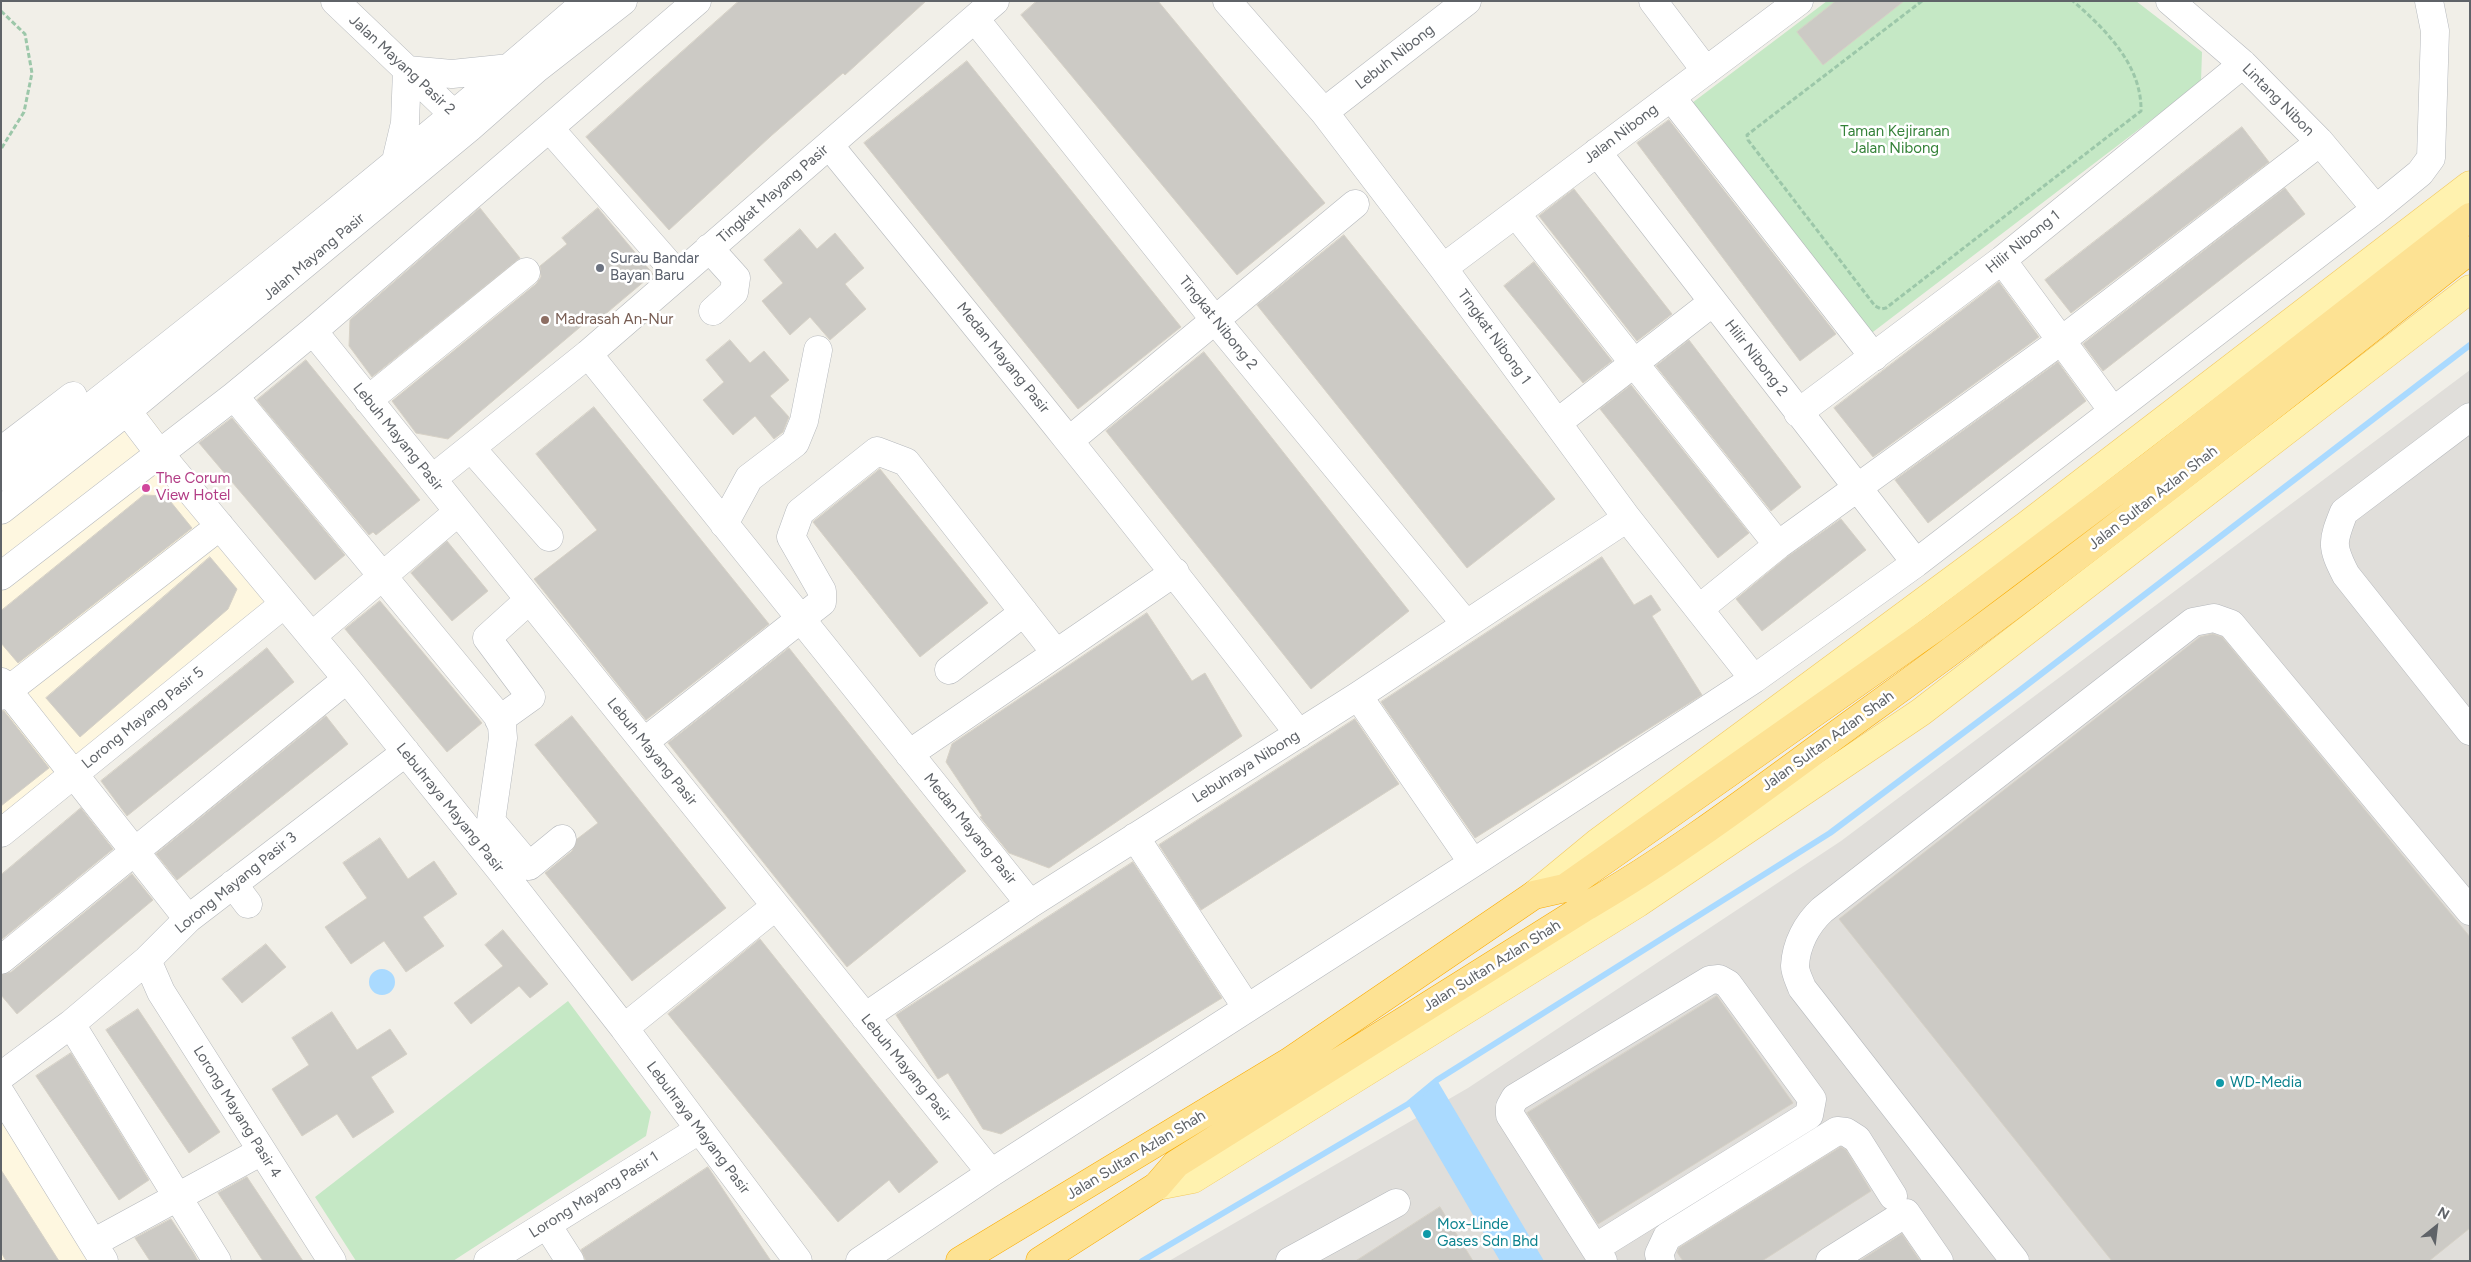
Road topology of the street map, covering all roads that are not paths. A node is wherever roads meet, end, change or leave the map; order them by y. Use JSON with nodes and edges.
{"nodes":[{"id":1,"x":335,"y":1,"type":"edge"},
{"id":2,"x":587,"y":1,"type":"edge"},
{"id":3,"x":623,"y":1,"type":"edge"},
{"id":4,"x":697,"y":1,"type":"edge"},
{"id":5,"x":995,"y":1,"type":"edge"},
{"id":6,"x":1227,"y":1,"type":"edge"},
{"id":7,"x":1466,"y":1,"type":"edge"},
{"id":8,"x":1653,"y":1,"type":"edge"},
{"id":9,"x":1799,"y":1,"type":"edge"},
{"id":10,"x":2170,"y":1,"type":"edge"},
{"id":11,"x":2429,"y":1,"type":"edge"},
{"id":12,"x":975,"y":19,"type":"junction"},
{"id":13,"x":2243,"y":64,"type":"junction"},
{"id":14,"x":510,"y":68,"type":"junction"},
{"id":15,"x":407,"y":70,"type":"junction"},
{"id":16,"x":1706,"y":71,"type":"junction"},
{"id":17,"x":1671,"y":97,"type":"junction"},
{"id":18,"x":1324,"y":112,"type":"junction"},
{"id":19,"x":461,"y":121,"type":"junction"},
{"id":20,"x":550,"y":129,"type":"junction"},
{"id":21,"x":2320,"y":142,"type":"junction"},
{"id":22,"x":829,"y":145,"type":"junction"},
{"id":23,"x":1597,"y":152,"type":"junction"},
{"id":24,"x":396,"y":162,"type":"junction"},
{"id":25,"x":2470,"y":185,"type":"edge"},
{"id":26,"x":1354,"y":204,"type":"dead end"},
{"id":27,"x":2376,"y":209,"type":"junction"},
{"id":28,"x":1516,"y":214,"type":"junction"},
{"id":29,"x":2470,"y":217,"type":"edge"},
{"id":30,"x":709,"y":248,"type":"junction"},
{"id":31,"x":2470,"y":250,"type":"edge"},
{"id":32,"x":2002,"y":260,"type":"junction"},
{"id":33,"x":1443,"y":268,"type":"junction"},
{"id":34,"x":526,"y":272,"type":"dead end"},
{"id":35,"x":678,"y":275,"type":"junction"},
{"id":36,"x":2470,"y":289,"type":"edge"},
{"id":37,"x":1713,"y":302,"type":"junction"},
{"id":38,"x":713,"y":311,"type":"dead end"},
{"id":39,"x":1215,"y":320,"type":"junction"},
{"id":40,"x":313,"y":331,"type":"junction"},
{"id":41,"x":2062,"y":340,"type":"junction"},
{"id":42,"x":818,"y":350,"type":"dead end"},
{"id":43,"x":588,"y":354,"type":"junction"},
{"id":44,"x":1874,"y":357,"type":"junction"},
{"id":45,"x":1634,"y":364,"type":"junction"},
{"id":46,"x":145,"y":365,"type":"junction"},
{"id":47,"x":234,"y":396,"type":"junction"},
{"id":48,"x":368,"y":400,"type":"junction"},
{"id":49,"x":2113,"y":411,"type":"junction"},
{"id":50,"x":128,"y":412,"type":"junction"},
{"id":51,"x":1798,"y":413,"type":"junction"},
{"id":52,"x":2470,"y":417,"type":"edge"},
{"id":53,"x":70,"y":422,"type":"junction"},
{"id":54,"x":1557,"y":423,"type":"junction"},
{"id":55,"x":1070,"y":440,"type":"junction"},
{"id":56,"x":471,"y":448,"type":"junction"},
{"id":57,"x":1,"y":451,"type":"edge"},
{"id":58,"x":159,"y":453,"type":"junction"},
{"id":59,"x":1,"y":477,"type":"edge"},
{"id":60,"x":432,"y":479,"type":"junction"},
{"id":61,"x":1858,"y":489,"type":"junction"},
{"id":62,"x":1,"y":510,"type":"edge"},
{"id":63,"x":458,"y":512,"type":"junction"},
{"id":64,"x":1627,"y":518,"type":"junction"},
{"id":65,"x":724,"y":524,"type":"junction"},
{"id":66,"x":220,"y":526,"type":"junction"},
{"id":67,"x":549,"y":537,"type":"dead end"},
{"id":68,"x":1778,"y":545,"type":"junction"},
{"id":69,"x":1916,"y":563,"type":"junction"},
{"id":70,"x":1175,"y":572,"type":"junction"},
{"id":71,"x":1,"y":576,"type":"edge"},
{"id":72,"x":382,"y":577,"type":"junction"},
{"id":73,"x":529,"y":600,"type":"junction"},
{"id":74,"x":284,"y":604,"type":"junction"},
{"id":75,"x":1700,"y":608,"type":"junction"},
{"id":76,"x":1024,"y":612,"type":"junction"},
{"id":77,"x":801,"y":620,"type":"junction"},
{"id":78,"x":1465,"y":624,"type":"junction"},
{"id":79,"x":312,"y":636,"type":"junction"},
{"id":80,"x":1055,"y":652,"type":"junction"},
{"id":81,"x":949,"y":670,"type":"dead end"},
{"id":82,"x":347,"y":679,"type":"junction"},
{"id":83,"x":1754,"y":679,"type":"junction"},
{"id":84,"x":4,"y":689,"type":"edge"},
{"id":85,"x":1358,"y":696,"type":"junction"},
{"id":86,"x":499,"y":720,"type":"junction"},
{"id":87,"x":2470,"y":731,"type":"edge"},
{"id":88,"x":1299,"y":734,"type":"junction"},
{"id":89,"x":644,"y":742,"type":"junction"},
{"id":90,"x":406,"y":752,"type":"junction"},
{"id":91,"x":909,"y":754,"type":"junction"},
{"id":92,"x":74,"y":773,"type":"junction"},
{"id":93,"x":1,"y":832,"type":"edge"},
{"id":94,"x":1135,"y":837,"type":"junction"},
{"id":95,"x":562,"y":838,"type":"dead end"},
{"id":96,"x":136,"y":852,"type":"junction"},
{"id":97,"x":1472,"y":863,"type":"junction"},
{"id":98,"x":1534,"y":895,"type":"junction"},
{"id":99,"x":1030,"y":904,"type":"junction"},
{"id":100,"x":776,"y":906,"type":"junction"},
{"id":101,"x":2470,"y":911,"type":"edge"},
{"id":102,"x":188,"y":918,"type":"junction"},
{"id":103,"x":1,"y":960,"type":"edge"},
{"id":104,"x":147,"y":960,"type":"junction"},
{"id":105,"x":1247,"y":1008,"type":"junction"},
{"id":106,"x":865,"y":1017,"type":"junction"},
{"id":107,"x":70,"y":1024,"type":"junction"},
{"id":108,"x":624,"y":1028,"type":"junction"},
{"id":109,"x":1,"y":1076,"type":"edge"},
{"id":110,"x":1,"y":1094,"type":"edge"},
{"id":111,"x":699,"y":1130,"type":"junction"},
{"id":112,"x":262,"y":1151,"type":"junction"},
{"id":113,"x":991,"y":1173,"type":"junction"},
{"id":114,"x":1156,"y":1186,"type":"junction"},
{"id":115,"x":1893,"y":1196,"type":"dead end"},
{"id":116,"x":178,"y":1199,"type":"junction"},
{"id":117,"x":1396,"y":1203,"type":"dead end"},
{"id":118,"x":547,"y":1225,"type":"junction"},
{"id":119,"x":1083,"y":1235,"type":"junction"},
{"id":120,"x":99,"y":1252,"type":"edge"},
{"id":121,"x":1599,"y":1254,"type":"edge"},
{"id":122,"x":217,"y":1261,"type":"edge"},
{"id":123,"x":332,"y":1261,"type":"edge"},
{"id":124,"x":488,"y":1261,"type":"edge"},
{"id":125,"x":570,"y":1261,"type":"edge"},
{"id":126,"x":798,"y":1261,"type":"edge"},
{"id":127,"x":860,"y":1261,"type":"edge"},
{"id":128,"x":960,"y":1261,"type":"edge"},
{"id":129,"x":1040,"y":1261,"type":"edge"},
{"id":130,"x":1063,"y":1261,"type":"edge"},
{"id":131,"x":1290,"y":1261,"type":"edge"},
{"id":132,"x":1661,"y":1261,"type":"edge"},
{"id":133,"x":1830,"y":1261,"type":"edge"},
{"id":134,"x":1939,"y":1261,"type":"edge"},
{"id":135,"x":2015,"y":1261,"type":"edge"}],
"edges":[{"from":1,"to":15,"type":"street","name":"Jalan Mayang Pasir 2"},
{"from":2,"to":14,"type":"street","name":"Jalan Mayang Pasir"},
{"from":3,"to":19,"type":"street","name":"Jalan Mayang Pasir"},
{"from":4,"to":20,"type":"street"},
{"from":5,"to":12,"type":"street","name":"Tingkat Mayang Pasir"},
{"from":6,"to":18,"type":"street","name":"Tingkat Nibong 1"},
{"from":7,"to":18,"type":"street","name":"Lebuh Nibong"},
{"from":8,"to":16,"type":"street"},
{"from":9,"to":16,"type":"street","name":"Jalan Nibong"},
{"from":10,"to":13,"type":"street","name":"Lintang Nibon"},
{"from":11,"to":27,"type":"street"},
{"from":12,"to":22,"type":"street","name":"Tingkat Mayang Pasir"},
{"from":12,"to":39,"type":"street","name":"Tingkat Nibong 2"},
{"from":13,"to":21,"type":"street","name":"Lintang Nibon"},
{"from":13,"to":32,"type":"street","name":"Hilir Nibong 1"},
{"from":14,"to":15,"type":"street"},
{"from":14,"to":19,"type":"street","name":"Jalan Mayang Pasir"},
{"from":15,"to":19,"type":"street","name":"Jalan Mayang Pasir 2"},
{"from":15,"to":24,"type":"street"},
{"from":16,"to":17,"type":"street","name":"Jalan Nibong"},
{"from":17,"to":23,"type":"street","name":"Jalan Nibong"},
{"from":17,"to":44,"type":"street"},
{"from":18,"to":33,"type":"street","name":"Tingkat Nibong 1"},
{"from":19,"to":24,"type":"street","name":"Jalan Mayang Pasir"},
{"from":19,"to":50,"type":"street","name":"Jalan Mayang Pasir"},
{"from":20,"to":35,"type":"street"},
{"from":20,"to":40,"type":"street"},
{"from":21,"to":27,"type":"street","name":"Lintang Nibon"},
{"from":21,"to":41,"type":"street"},
{"from":22,"to":30,"type":"street","name":"Tingkat Mayang Pasir"},
{"from":22,"to":55,"type":"street","name":"Medan Mayang Pasir"},
{"from":23,"to":28,"type":"street","name":"Jalan Nibong"},
{"from":23,"to":37,"type":"street","name":"Hilir Nibong 2"},
{"from":24,"to":46,"type":"street","name":"Jalan Mayang Pasir"},
{"from":25,"to":98,"type":"main road","name":"Jalan Sultan Azlan Shah"},
{"from":26,"to":39,"type":"street"},
{"from":27,"to":49,"type":"street"},
{"from":28,"to":33,"type":"street","name":"Jalan Nibong"},
{"from":28,"to":45,"type":"street"},
{"from":29,"to":98,"type":"highway","name":"Jalan Sultan Azlan Shah"},
{"from":30,"to":35,"type":"street","name":"Tingkat Mayang Pasir"},
{"from":30,"to":38,"type":"street"},
{"from":31,"to":114,"type":"highway","name":"Jalan Sultan Azlan Shah"},
{"from":32,"to":41,"type":"street"},
{"from":32,"to":44,"type":"street","name":"Hilir Nibong 1"},
{"from":33,"to":54,"type":"street","name":"Tingkat Nibong 1"},
{"from":34,"to":48,"type":"street"},
{"from":35,"to":43,"type":"street","name":"Tingkat Mayang Pasir"},
{"from":36,"to":114,"type":"main road","name":"Jalan Sultan Azlan Shah"},
{"from":37,"to":45,"type":"street"},
{"from":37,"to":51,"type":"street","name":"Hilir Nibong 2"},
{"from":39,"to":55,"type":"street"},
{"from":39,"to":78,"type":"street","name":"Tingkat Nibong 2"},
{"from":40,"to":47,"type":"street"},
{"from":40,"to":48,"type":"street","name":"Lebuh Mayang Pasir"},
{"from":41,"to":49,"type":"street"},
{"from":41,"to":61,"type":"street"},
{"from":42,"to":65,"type":"street"},
{"from":43,"to":56,"type":"street","name":"Tingkat Mayang Pasir"},
{"from":43,"to":65,"type":"street","name":"Medan Mayang Pasir"},
{"from":44,"to":51,"type":"street","name":"Hilir Nibong 1"},
{"from":45,"to":54,"type":"street"},
{"from":45,"to":68,"type":"street"},
{"from":46,"to":50,"type":"street"},
{"from":46,"to":53,"type":"street","name":"Jalan Mayang Pasir"},
{"from":46,"to":57,"type":"street"},
{"from":47,"to":58,"type":"street"},
{"from":47,"to":72,"type":"street"},
{"from":48,"to":60,"type":"street","name":"Lebuh Mayang Pasir"},
{"from":49,"to":69,"type":"street"},
{"from":50,"to":53,"type":"street"},
{"from":50,"to":58,"type":"street","name":"Lebuhraya Mayang Pasir"},
{"from":50,"to":62,"type":"street","name":"Jalan Mayang Pasir"},
{"from":51,"to":61,"type":"street","name":"Hilir Nibong 2"},
{"from":52,"to":87,"type":"street"},
{"from":53,"to":59,"type":"street","name":"Jalan Mayang Pasir"},
{"from":54,"to":64,"type":"street","name":"Tingkat Nibong 1"},
{"from":55,"to":70,"type":"street","name":"Medan Mayang Pasir"},
{"from":56,"to":60,"type":"street","name":"Tingkat Mayang Pasir"},
{"from":56,"to":67,"type":"street"},
{"from":58,"to":66,"type":"street","name":"Lebuhraya Mayang Pasir"},
{"from":58,"to":71,"type":"street"},
{"from":60,"to":63,"type":"street","name":"Lebuh Mayang Pasir"},
{"from":61,"to":68,"type":"street"},
{"from":61,"to":69,"type":"street","name":"Hilir Nibong 2"},
{"from":63,"to":72,"type":"street"},
{"from":63,"to":73,"type":"street","name":"Lebuh Mayang Pasir"},
{"from":64,"to":75,"type":"street","name":"Tingkat Nibong 1"},
{"from":64,"to":78,"type":"street","name":"Lebuhraya Nibong"},
{"from":65,"to":77,"type":"street","name":"Medan Mayang Pasir"},
{"from":66,"to":74,"type":"street","name":"Lebuhraya Mayang Pasir"},
{"from":66,"to":84,"type":"street"},
{"from":68,"to":75,"type":"street"},
{"from":69,"to":83,"type":"street"},
{"from":70,"to":80,"type":"street"},
{"from":70,"to":88,"type":"street","name":"Medan Mayang Pasir"},
{"from":72,"to":79,"type":"street"},
{"from":72,"to":86,"type":"street"},
{"from":73,"to":86,"type":"street"},
{"from":73,"to":89,"type":"street","name":"Lebuh Mayang Pasir"},
{"from":74,"to":79,"type":"street","name":"Lebuhraya Mayang Pasir"},
{"from":74,"to":92,"type":"street","name":"Lorong Mayang Pasir 5"},
{"from":75,"to":83,"type":"street","name":"Tingkat Nibong 1"},
{"from":76,"to":77,"type":"street"},
{"from":76,"to":80,"type":"street"},
{"from":76,"to":81,"type":"street"},
{"from":77,"to":89,"type":"street"},
{"from":77,"to":91,"type":"street","name":"Medan Mayang Pasir"},
{"from":78,"to":85,"type":"street","name":"Lebuhraya Nibong"},
{"from":79,"to":82,"type":"street","name":"Lebuhraya Mayang Pasir"},
{"from":80,"to":91,"type":"street"},
{"from":82,"to":90,"type":"street","name":"Lebuhraya Mayang Pasir"},
{"from":82,"to":96,"type":"street"},
{"from":83,"to":97,"type":"street"},
{"from":84,"to":92,"type":"street"},
{"from":85,"to":88,"type":"street","name":"Lebuhraya Nibong"},
{"from":85,"to":97,"type":"street"},
{"from":86,"to":95,"type":"street"},
{"from":88,"to":94,"type":"street","name":"Lebuhraya Nibong"},
{"from":89,"to":100,"type":"street","name":"Lebuh Mayang Pasir"},
{"from":90,"to":102,"type":"street","name":"Lorong Mayang Pasir 3"},
{"from":90,"to":108,"type":"street","name":"Lebuhraya Mayang Pasir"},
{"from":91,"to":99,"type":"street","name":"Medan Mayang Pasir"},
{"from":92,"to":93,"type":"street","name":"Lorong Mayang Pasir 5"},
{"from":92,"to":96,"type":"street"},
{"from":94,"to":99,"type":"street","name":"Lebuhraya Nibong"},
{"from":94,"to":105,"type":"street"},
{"from":96,"to":102,"type":"street"},
{"from":96,"to":103,"type":"street"},
{"from":97,"to":105,"type":"street"},
{"from":98,"to":128,"type":"highway","name":"Jalan Sultan Azlan Shah"},
{"from":99,"to":106,"type":"street","name":"Lebuhraya Nibong"},
{"from":100,"to":106,"type":"street","name":"Lebuh Mayang Pasir"},
{"from":100,"to":108,"type":"street"},
{"from":101,"to":135,"type":"street"},
{"from":102,"to":104,"type":"street","name":"Lorong Mayang Pasir 3"},
{"from":104,"to":107,"type":"street","name":"Lorong Mayang Pasir 3"},
{"from":104,"to":112,"type":"street","name":"Lorong Mayang Pasir 4"},
{"from":105,"to":113,"type":"street"},
{"from":106,"to":113,"type":"street","name":"Lebuh Mayang Pasir"},
{"from":107,"to":109,"type":"street","name":"Lorong Mayang Pasir 3"},
{"from":107,"to":116,"type":"street"},
{"from":108,"to":111,"type":"street","name":"Lebuhraya Mayang Pasir"},
{"from":110,"to":120,"type":"street"},
{"from":111,"to":118,"type":"street","name":"Lorong Mayang Pasir 1"},
{"from":111,"to":126,"type":"street","name":"Lebuhraya Mayang Pasir"},
{"from":112,"to":116,"type":"street"},
{"from":112,"to":123,"type":"street","name":"Lorong Mayang Pasir 4"},
{"from":113,"to":127,"type":"street"},
{"from":114,"to":119,"type":"highway","name":"Jalan Sultan Azlan Shah"},
{"from":115,"to":132,"type":"street"},
{"from":116,"to":120,"type":"street"},
{"from":116,"to":122,"type":"street"},
{"from":117,"to":131,"type":"street"},
{"from":118,"to":124,"type":"street","name":"Lorong Mayang Pasir 1"},
{"from":118,"to":125,"type":"street"},
{"from":119,"to":129,"type":"highway","name":"Jalan Sultan Azlan Shah"},
{"from":119,"to":130,"type":"street"},
{"from":121,"to":121,"type":"street"},
{"from":133,"to":134,"type":"street"}]}
